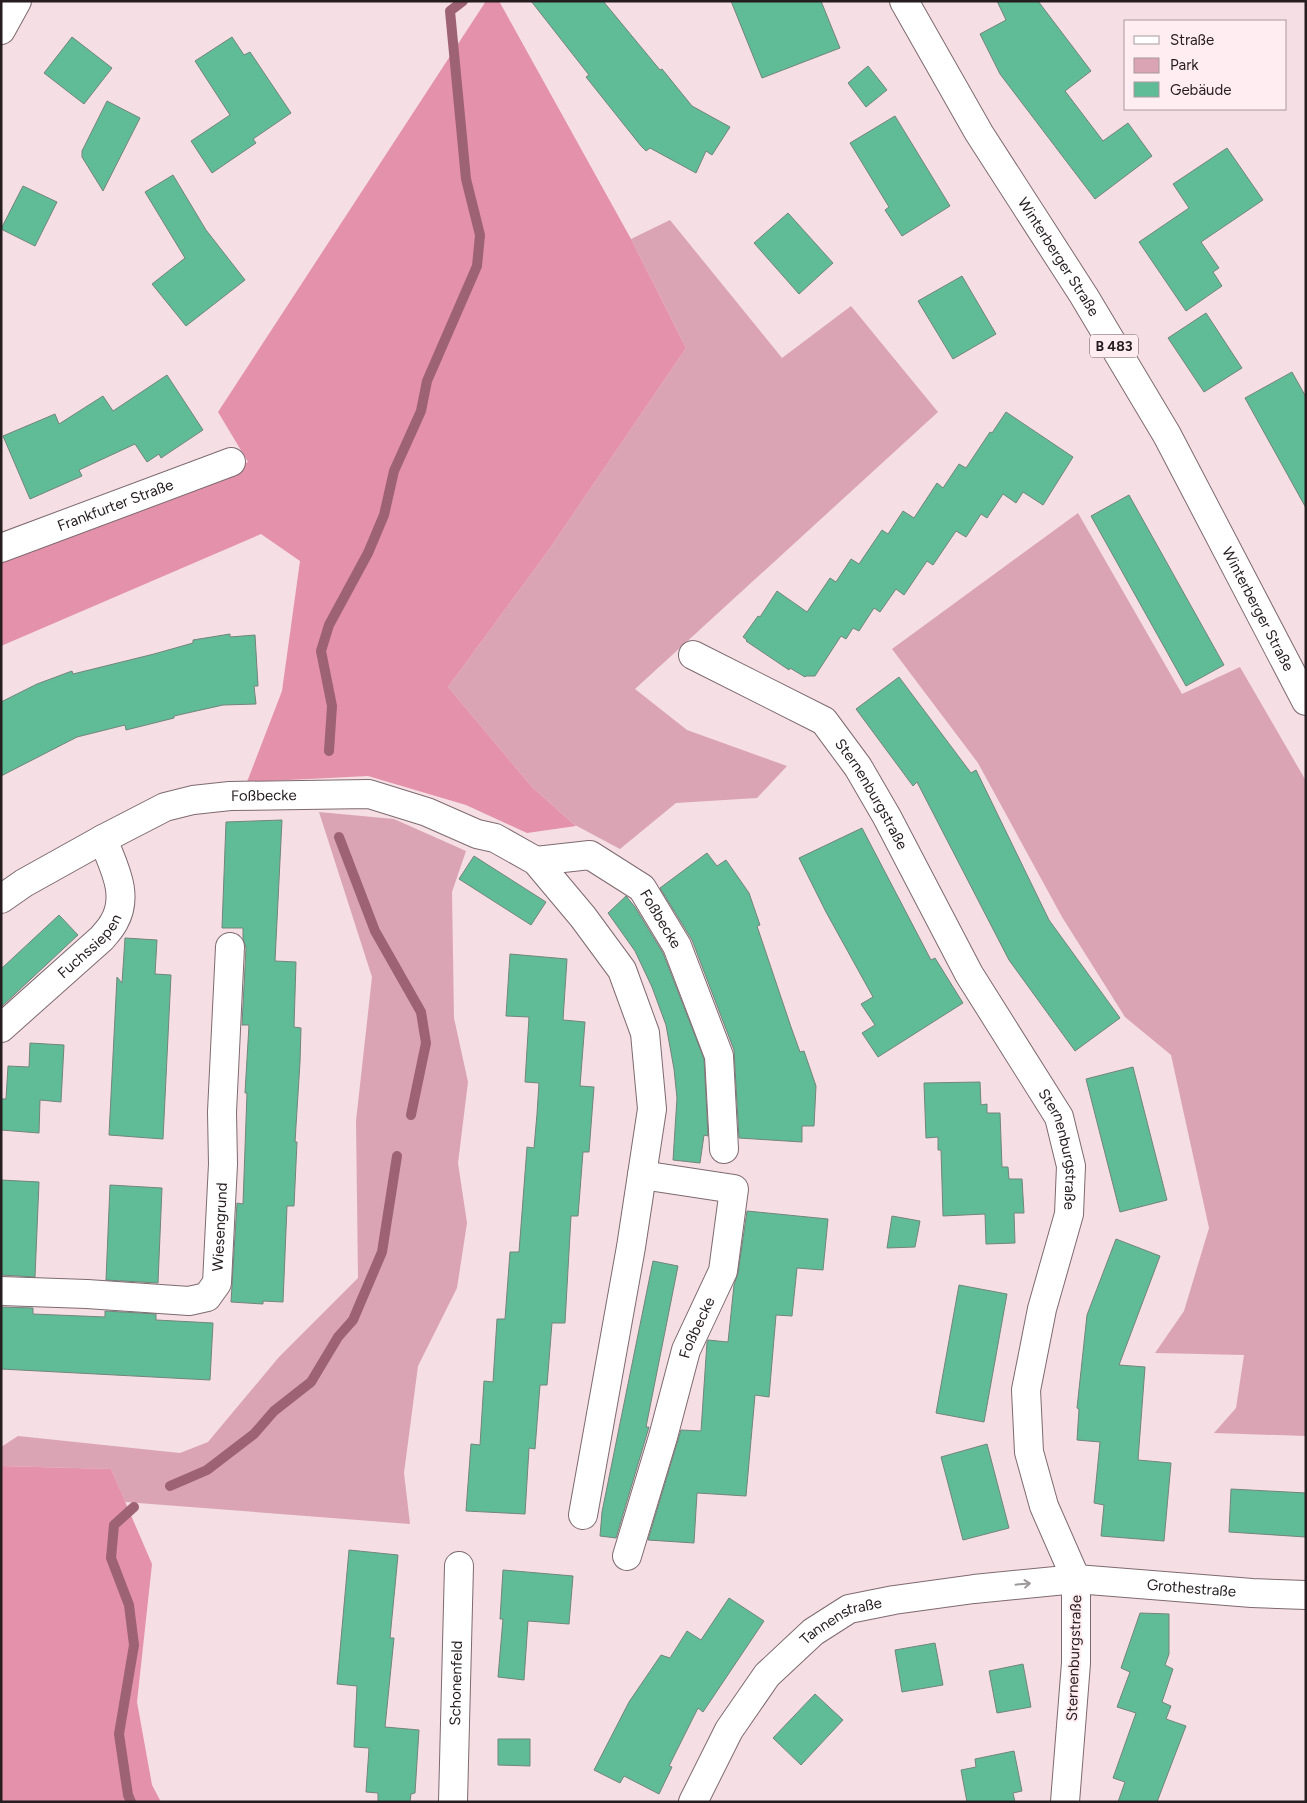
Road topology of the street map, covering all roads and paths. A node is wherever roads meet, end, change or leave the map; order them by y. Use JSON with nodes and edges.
{"nodes":[{"id":1,"x":17,"y":1,"type":"edge"},
{"id":2,"x":904,"y":1,"type":"edge"},
{"id":3,"x":1,"y":30,"type":"edge"},
{"id":4,"x":231,"y":462,"type":"dead end"},
{"id":5,"x":1,"y":548,"type":"edge"},
{"id":6,"x":693,"y":655,"type":"dead end"},
{"id":7,"x":1306,"y":701,"type":"edge"},
{"id":8,"x":103,"y":839,"type":"junction"},
{"id":9,"x":536,"y":861,"type":"junction"},
{"id":10,"x":1,"y":899,"type":"edge"},
{"id":11,"x":230,"y":947,"type":"dead end"},
{"id":12,"x":1,"y":1028,"type":"edge"},
{"id":13,"x":724,"y":1149,"type":"dead end"},
{"id":14,"x":642,"y":1175,"type":"junction"},
{"id":15,"x":1,"y":1291,"type":"edge"},
{"id":16,"x":583,"y":1515,"type":"dead end"},
{"id":17,"x":627,"y":1556,"type":"dead end"},
{"id":18,"x":459,"y":1566,"type":"dead end"},
{"id":19,"x":1076,"y":1579,"type":"junction"},
{"id":20,"x":1306,"y":1595,"type":"edge"},
{"id":21,"x":453,"y":1802,"type":"edge"},
{"id":22,"x":693,"y":1802,"type":"edge"},
{"id":23,"x":1065,"y":1802,"type":"edge"}],
"edges":[{"from":1,"to":3,"type":"street"},
{"from":2,"to":7,"type":"street","name":"Winterberger Straße","number":"B 483"},
{"from":4,"to":5,"type":"street","name":"Frankfurter Straße"},
{"from":6,"to":19,"type":"street","name":"Sternenburgstraße"},
{"from":8,"to":9,"type":"street","name":"Foßbecke"},
{"from":8,"to":10,"type":"street","name":"Foßbecke"},
{"from":8,"to":12,"type":"street","name":"Fuchssiepen"},
{"from":9,"to":13,"type":"street","name":"Foßbecke"},
{"from":9,"to":14,"type":"street","name":"Foßbecke"},
{"from":11,"to":15,"type":"street","name":"Wiesengrund"},
{"from":14,"to":16,"type":"street","name":"Foßbecke"},
{"from":14,"to":17,"type":"street","name":"Foßbecke"},
{"from":18,"to":21,"type":"street","name":"Schonenfeld"},
{"from":19,"to":20,"type":"street","name":"Grothestraße"},
{"from":22,"to":19,"type":"street","name":"Tannenstraße","one_way":true},
{"from":19,"to":23,"type":"street","name":"Sternenburgstraße"}]}
